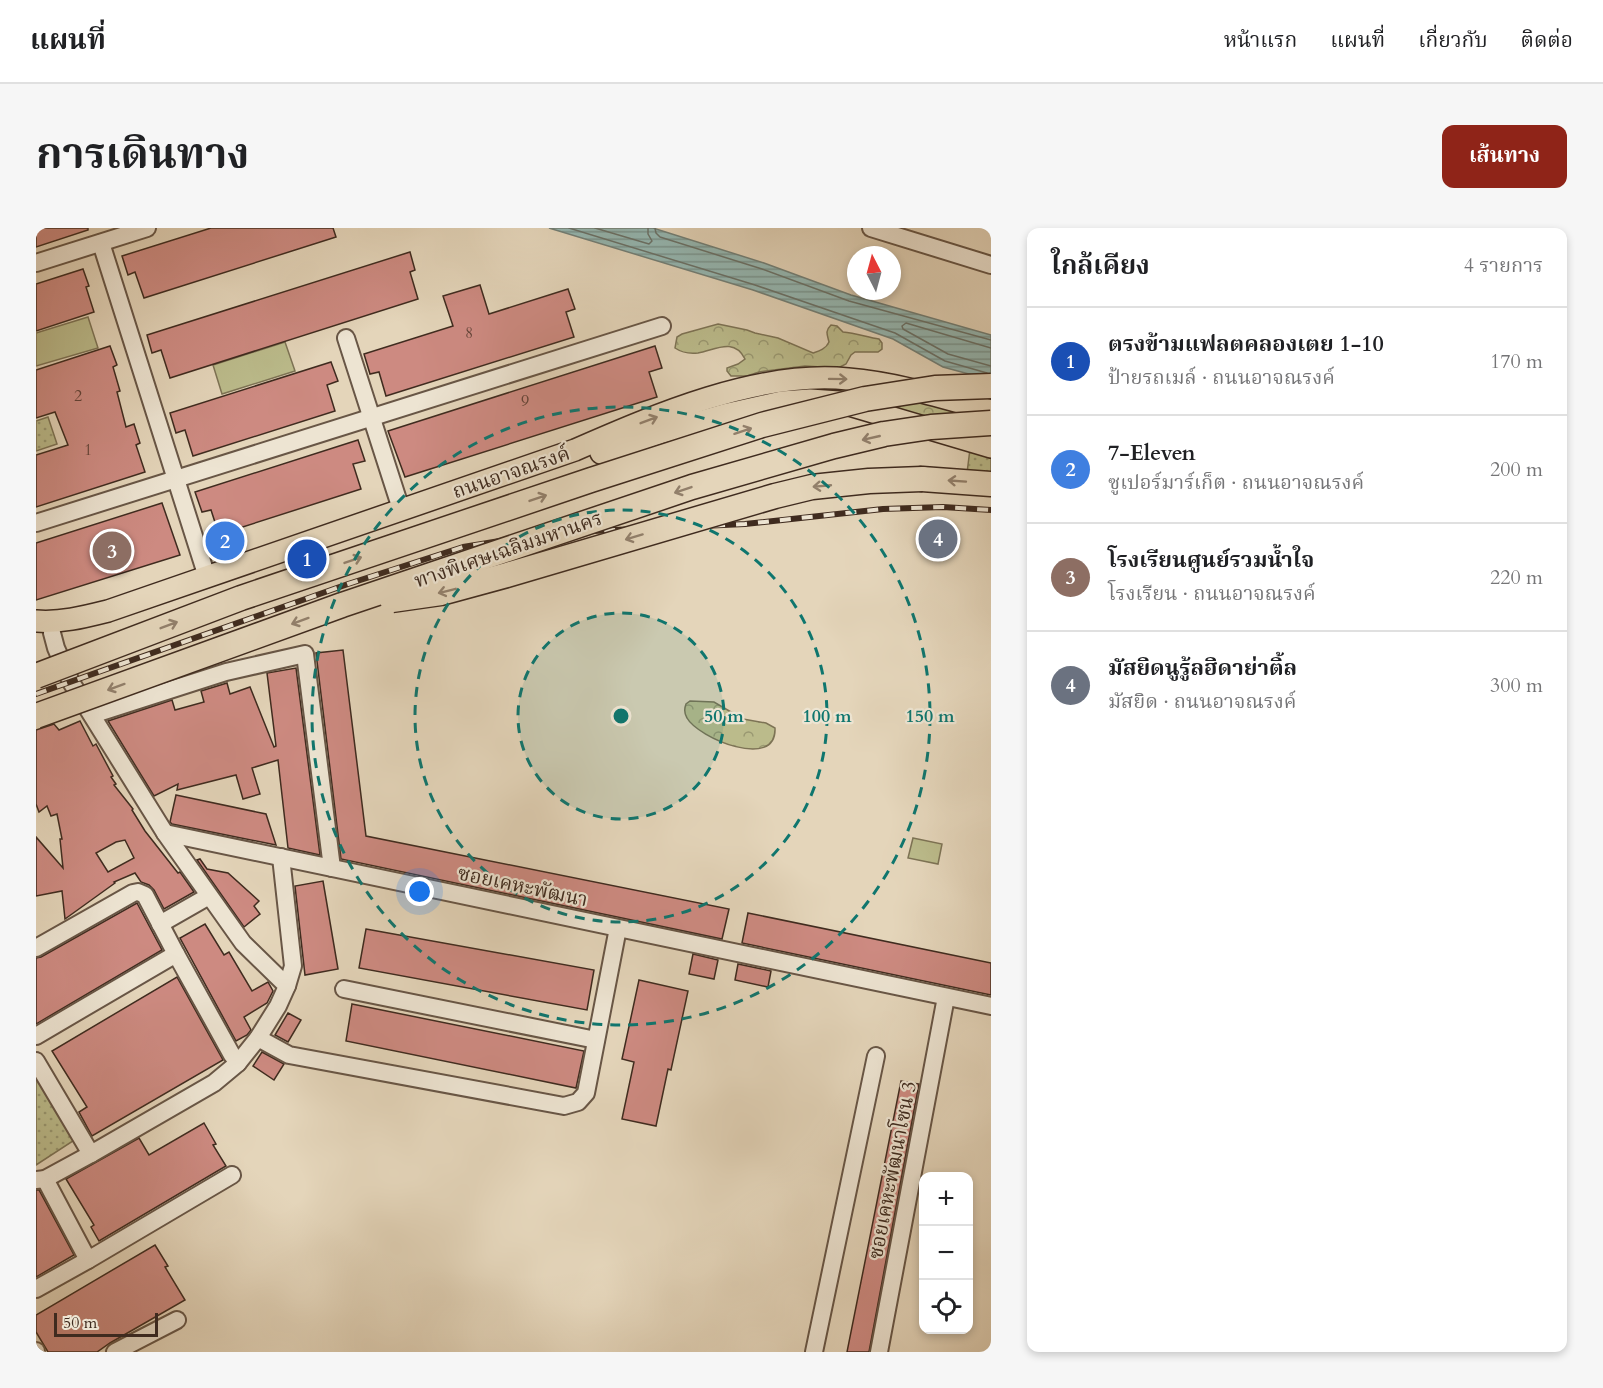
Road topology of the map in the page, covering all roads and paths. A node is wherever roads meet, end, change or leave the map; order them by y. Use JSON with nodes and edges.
{"nodes":[{"id":1,"x":147,"y":228,"type":"edge"},
{"id":2,"x":871,"y":228,"type":"edge"},
{"id":3,"x":101,"y":243,"type":"junction"},
{"id":4,"x":36,"y":263,"type":"edge"},
{"id":5,"x":991,"y":265,"type":"edge"},
{"id":6,"x":662,"y":326,"type":"dead end"},
{"id":7,"x":346,"y":338,"type":"dead end"},
{"id":8,"x":991,"y":386,"type":"edge"},
{"id":9,"x":991,"y":411,"type":"edge"},
{"id":10,"x":372,"y":417,"type":"junction"},
{"id":11,"x":991,"y":423,"type":"edge"},
{"id":12,"x":991,"y":447,"type":"edge"},
{"id":13,"x":176,"y":479,"type":"junction"},
{"id":14,"x":991,"y":484,"type":"edge"},
{"id":15,"x":403,"y":515,"type":"junction"},
{"id":16,"x":36,"y":523,"type":"edge"},
{"id":17,"x":207,"y":577,"type":"junction"},
{"id":18,"x":342,"y":605,"type":"junction"},
{"id":19,"x":44,"y":627,"type":"edge"},
{"id":20,"x":36,"y":676,"type":"edge"},
{"id":21,"x":92,"y":715,"type":"junction"},
{"id":22,"x":36,"y":716,"type":"edge"},
{"id":23,"x":165,"y":833,"type":"junction"},
{"id":24,"x":281,"y":857,"type":"junction"},
{"id":25,"x":332,"y":868,"type":"junction"},
{"id":26,"x":209,"y":896,"type":"junction"},
{"id":27,"x":160,"y":924,"type":"junction"},
{"id":28,"x":618,"y":928,"type":"junction"},
{"id":29,"x":36,"y":948,"type":"edge"},
{"id":30,"x":176,"y":954,"type":"junction"},
{"id":31,"x":287,"y":986,"type":"junction"},
{"id":32,"x":344,"y":989,"type":"dead end"},
{"id":33,"x":945,"y":997,"type":"junction"},
{"id":34,"x":991,"y":1006,"type":"edge"},
{"id":35,"x":36,"y":1036,"type":"edge"},
{"id":36,"x":258,"y":1038,"type":"junction"},
{"id":37,"x":596,"y":1040,"type":"junction"},
{"id":38,"x":876,"y":1056,"type":"dead end"},
{"id":39,"x":36,"y":1061,"type":"edge"},
{"id":40,"x":238,"y":1063,"type":"junction"},
{"id":41,"x":91,"y":1154,"type":"junction"},
{"id":42,"x":232,"y":1175,"type":"dead end"},
{"id":43,"x":41,"y":1179,"type":"edge"},
{"id":44,"x":88,"y":1260,"type":"junction"},
{"id":45,"x":36,"y":1290,"type":"edge"},
{"id":46,"x":177,"y":1320,"type":"dead end"},
{"id":47,"x":115,"y":1352,"type":"edge"},
{"id":48,"x":814,"y":1352,"type":"edge"},
{"id":49,"x":879,"y":1352,"type":"edge"}],
"edges":[{"from":1,"to":3,"type":"street"},
{"from":2,"to":5,"type":"street"},
{"from":3,"to":4,"type":"street"},
{"from":3,"to":13,"type":"street"},
{"from":6,"to":10,"type":"street"},
{"from":7,"to":10,"type":"street"},
{"from":20,"to":8,"type":"highway","name":"ทางพิเศษเฉลิมมหานคร","one_way":true,"bridge":true},
{"from":15,"to":9,"type":"main road","name":"ถนนอาจณรงค์","one_way":true},
{"from":10,"to":13,"type":"street"},
{"from":10,"to":15,"type":"street"},
{"from":11,"to":18,"type":"highway","name":"ทางพิเศษเฉลิมมหานคร","one_way":true,"bridge":true},
{"from":12,"to":15,"type":"main road","name":"ถนนอาจณรงค์"},
{"from":13,"to":16,"type":"street"},
{"from":13,"to":17,"type":"street"},
{"from":14,"to":18,"type":"highway","one_way":true,"bridge":true},
{"from":15,"to":17,"type":"main road","name":"ถนนอาจณรงค์"},
{"from":15,"to":19,"type":"main road","name":"ถนนอาจณรงค์"},
{"from":17,"to":19,"type":"main road","name":"ถนนอาจณรงค์"},
{"from":18,"to":22,"type":"highway","name":"ทางพิเศษเฉลิมมหานคร","one_way":true,"bridge":true},
{"from":19,"to":21,"type":"street"},
{"from":21,"to":23,"type":"street"},
{"from":21,"to":25,"type":"street"},
{"from":23,"to":24,"type":"street","name":"ซอยเคหะพัฒนา"},
{"from":23,"to":26,"type":"street"},
{"from":24,"to":25,"type":"street","name":"ซอยเคหะพัฒนา"},
{"from":24,"to":31,"type":"street"},
{"from":25,"to":28,"type":"street","name":"ซอยเคหะพัฒนา"},
{"from":26,"to":27,"type":"street"},
{"from":26,"to":31,"type":"street"},
{"from":27,"to":29,"type":"street"},
{"from":27,"to":30,"type":"street"},
{"from":28,"to":33,"type":"street","name":"ซอยเคหะพัฒนา"},
{"from":28,"to":37,"type":"street"},
{"from":30,"to":35,"type":"street"},
{"from":30,"to":40,"type":"street"},
{"from":31,"to":36,"type":"street"},
{"from":32,"to":37,"type":"street"},
{"from":33,"to":34,"type":"street","name":"ซอยเคหะพัฒนา"},
{"from":33,"to":49,"type":"street","name":"ซอยเคหะพัฒนาโซน 3"},
{"from":36,"to":37,"type":"street"},
{"from":36,"to":40,"type":"street"},
{"from":38,"to":48,"type":"street"},
{"from":39,"to":41,"type":"street"},
{"from":40,"to":41,"type":"street"},
{"from":41,"to":43,"type":"street"},
{"from":42,"to":44,"type":"street"},
{"from":43,"to":44,"type":"street"},
{"from":44,"to":45,"type":"street"},
{"from":46,"to":47,"type":"street"}]}
